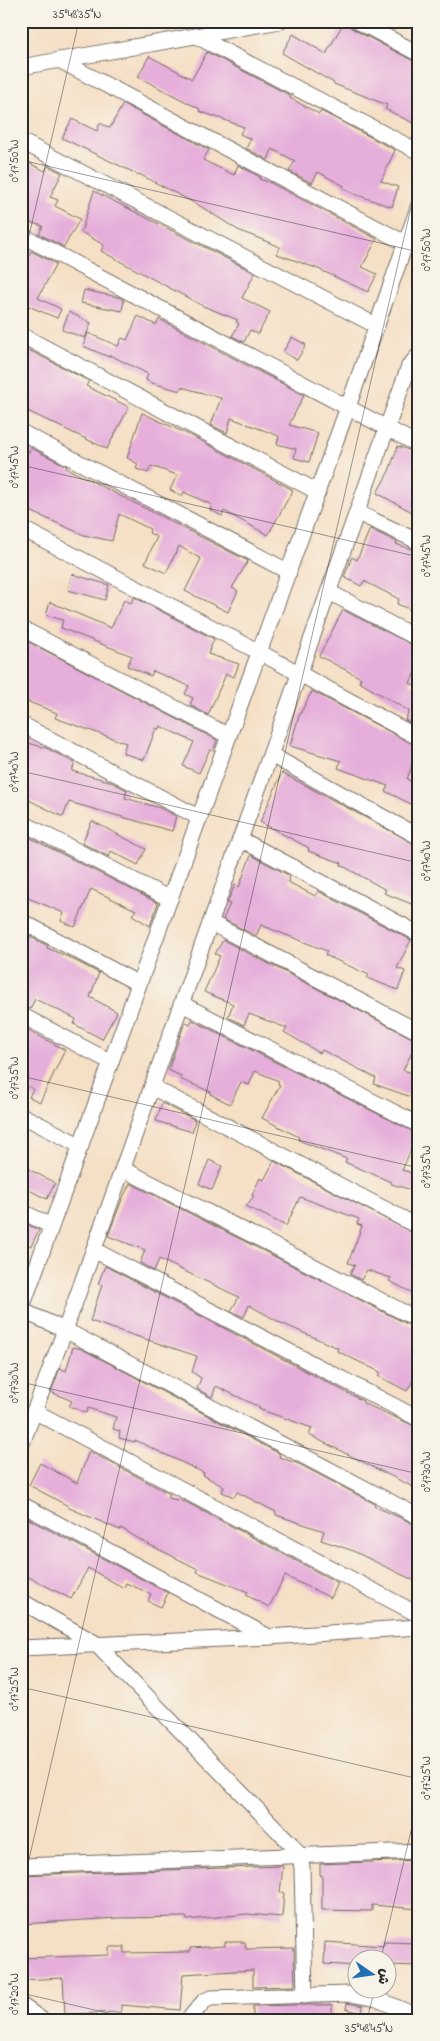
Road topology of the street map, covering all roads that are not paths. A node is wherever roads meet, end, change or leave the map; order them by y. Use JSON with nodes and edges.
{"nodes":[{"id":1,"x":280,"y":21,"type":"edge"},
{"id":2,"x":357,"y":21,"type":"edge"},
{"id":3,"x":196,"y":36,"type":"junction"},
{"id":4,"x":419,"y":54,"type":"edge"},
{"id":5,"x":59,"y":60,"type":"junction"},
{"id":6,"x":21,"y":67,"type":"edge"},
{"id":7,"x":21,"y":141,"type":"edge"},
{"id":8,"x":419,"y":152,"type":"edge"},
{"id":9,"x":419,"y":205,"type":"edge"},
{"id":10,"x":21,"y":235,"type":"edge"},
{"id":11,"x":406,"y":243,"type":"junction"},
{"id":12,"x":377,"y":326,"type":"junction"},
{"id":13,"x":21,"y":336,"type":"edge"},
{"id":14,"x":419,"y":355,"type":"edge"},
{"id":15,"x":348,"y":407,"type":"junction"},
{"id":16,"x":388,"y":429,"type":"junction"},
{"id":17,"x":21,"y":432,"type":"edge"},
{"id":18,"x":419,"y":445,"type":"edge"},
{"id":19,"x":318,"y":492,"type":"junction"},
{"id":20,"x":358,"y":513,"type":"junction"},
{"id":21,"x":21,"y":528,"type":"edge"},
{"id":22,"x":419,"y":542,"type":"edge"},
{"id":23,"x":288,"y":572,"type":"junction"},
{"id":24,"x":329,"y":592,"type":"junction"},
{"id":25,"x":21,"y":628,"type":"edge"},
{"id":26,"x":419,"y":639,"type":"edge"},
{"id":27,"x":259,"y":652,"type":"junction"},
{"id":28,"x":300,"y":674,"type":"junction"},
{"id":29,"x":21,"y":724,"type":"edge"},
{"id":30,"x":229,"y":736,"type":"junction"},
{"id":31,"x":419,"y":738,"type":"edge"},
{"id":32,"x":271,"y":755,"type":"junction"},
{"id":33,"x":200,"y":818,"type":"junction"},
{"id":34,"x":21,"y":822,"type":"edge"},
{"id":35,"x":419,"y":836,"type":"edge"},
{"id":36,"x":240,"y":840,"type":"junction"},
{"id":37,"x":170,"y":899,"type":"junction"},
{"id":38,"x":21,"y":921,"type":"edge"},
{"id":39,"x":211,"y":923,"type":"junction"},
{"id":40,"x":419,"y":934,"type":"edge"},
{"id":41,"x":139,"y":984,"type":"junction"},
{"id":42,"x":182,"y":1004,"type":"junction"},
{"id":43,"x":21,"y":1015,"type":"edge"},
{"id":44,"x":419,"y":1032,"type":"edge"},
{"id":45,"x":111,"y":1062,"type":"junction"},
{"id":46,"x":152,"y":1088,"type":"junction"},
{"id":47,"x":21,"y":1114,"type":"edge"},
{"id":48,"x":419,"y":1125,"type":"edge"},
{"id":49,"x":81,"y":1146,"type":"junction"},
{"id":50,"x":122,"y":1169,"type":"junction"},
{"id":51,"x":21,"y":1211,"type":"edge"},
{"id":52,"x":52,"y":1226,"type":"junction"},
{"id":53,"x":419,"y":1227,"type":"edge"},
{"id":54,"x":94,"y":1250,"type":"junction"},
{"id":55,"x":21,"y":1310,"type":"edge"},
{"id":56,"x":419,"y":1320,"type":"edge"},
{"id":57,"x":65,"y":1330,"type":"junction"},
{"id":58,"x":34,"y":1411,"type":"junction"},
{"id":59,"x":419,"y":1420,"type":"edge"},
{"id":60,"x":21,"y":1446,"type":"edge"},
{"id":61,"x":21,"y":1504,"type":"edge"},
{"id":62,"x":419,"y":1517,"type":"edge"},
{"id":63,"x":21,"y":1601,"type":"edge"},
{"id":64,"x":419,"y":1615,"type":"edge"},
{"id":65,"x":419,"y":1626,"type":"edge"},
{"id":66,"x":269,"y":1637,"type":"junction"},
{"id":67,"x":95,"y":1643,"type":"junction"},
{"id":68,"x":21,"y":1648,"type":"edge"},
{"id":69,"x":419,"y":1851,"type":"edge"},
{"id":70,"x":300,"y":1856,"type":"junction"},
{"id":71,"x":21,"y":1866,"type":"edge"},
{"id":72,"x":305,"y":1996,"type":"junction"},
{"id":73,"x":21,"y":2005,"type":"edge"},
{"id":74,"x":419,"y":2017,"type":"edge"},
{"id":75,"x":42,"y":2020,"type":"edge"},
{"id":76,"x":188,"y":2020,"type":"edge"}],
"edges":[{"from":1,"to":3,"type":"street"},
{"from":2,"to":4,"type":"street"},
{"from":3,"to":5,"type":"street"},
{"from":3,"to":8,"type":"street"},
{"from":5,"to":6,"type":"street"},
{"from":5,"to":11,"type":"street"},
{"from":7,"to":12,"type":"street"},
{"from":9,"to":11,"type":"street"},
{"from":10,"to":15,"type":"street"},
{"from":11,"to":12,"type":"street"},
{"from":12,"to":15,"type":"street"},
{"from":13,"to":19,"type":"street"},
{"from":14,"to":16,"type":"street"},
{"from":15,"to":16,"type":"street"},
{"from":15,"to":19,"type":"street"},
{"from":16,"to":18,"type":"street"},
{"from":16,"to":20,"type":"street"},
{"from":17,"to":23,"type":"street"},
{"from":19,"to":23,"type":"street"},
{"from":20,"to":22,"type":"street"},
{"from":20,"to":24,"type":"street"},
{"from":21,"to":27,"type":"street"},
{"from":23,"to":27,"type":"street"},
{"from":24,"to":26,"type":"street"},
{"from":24,"to":28,"type":"street"},
{"from":25,"to":30,"type":"street"},
{"from":27,"to":28,"type":"street"},
{"from":27,"to":30,"type":"street"},
{"from":28,"to":31,"type":"street"},
{"from":28,"to":32,"type":"street"},
{"from":29,"to":33,"type":"street"},
{"from":30,"to":33,"type":"street"},
{"from":32,"to":35,"type":"street"},
{"from":32,"to":36,"type":"street"},
{"from":33,"to":37,"type":"street"},
{"from":34,"to":37,"type":"street"},
{"from":36,"to":39,"type":"street"},
{"from":36,"to":40,"type":"street"},
{"from":37,"to":41,"type":"street"},
{"from":38,"to":41,"type":"street"},
{"from":39,"to":42,"type":"street"},
{"from":39,"to":44,"type":"street"},
{"from":41,"to":45,"type":"street"},
{"from":42,"to":46,"type":"street"},
{"from":42,"to":48,"type":"street"},
{"from":43,"to":45,"type":"street"},
{"from":45,"to":49,"type":"street"},
{"from":46,"to":50,"type":"street"},
{"from":46,"to":53,"type":"street"},
{"from":47,"to":49,"type":"street"},
{"from":49,"to":52,"type":"street"},
{"from":50,"to":54,"type":"street"},
{"from":50,"to":56,"type":"street"},
{"from":51,"to":52,"type":"street"},
{"from":52,"to":55,"type":"street"},
{"from":54,"to":57,"type":"street"},
{"from":54,"to":59,"type":"street"},
{"from":55,"to":57,"type":"street"},
{"from":57,"to":58,"type":"street"},
{"from":57,"to":62,"type":"street"},
{"from":58,"to":60,"type":"street"},
{"from":58,"to":64,"type":"street"},
{"from":61,"to":66,"type":"street"},
{"from":63,"to":67,"type":"street"},
{"from":65,"to":66,"type":"street"},
{"from":66,"to":67,"type":"street"},
{"from":67,"to":68,"type":"street"},
{"from":67,"to":70,"type":"street"},
{"from":69,"to":70,"type":"street"},
{"from":70,"to":71,"type":"street"},
{"from":70,"to":72,"type":"street"},
{"from":72,"to":74,"type":"street"},
{"from":72,"to":76,"type":"street"},
{"from":73,"to":75,"type":"street"}]}
